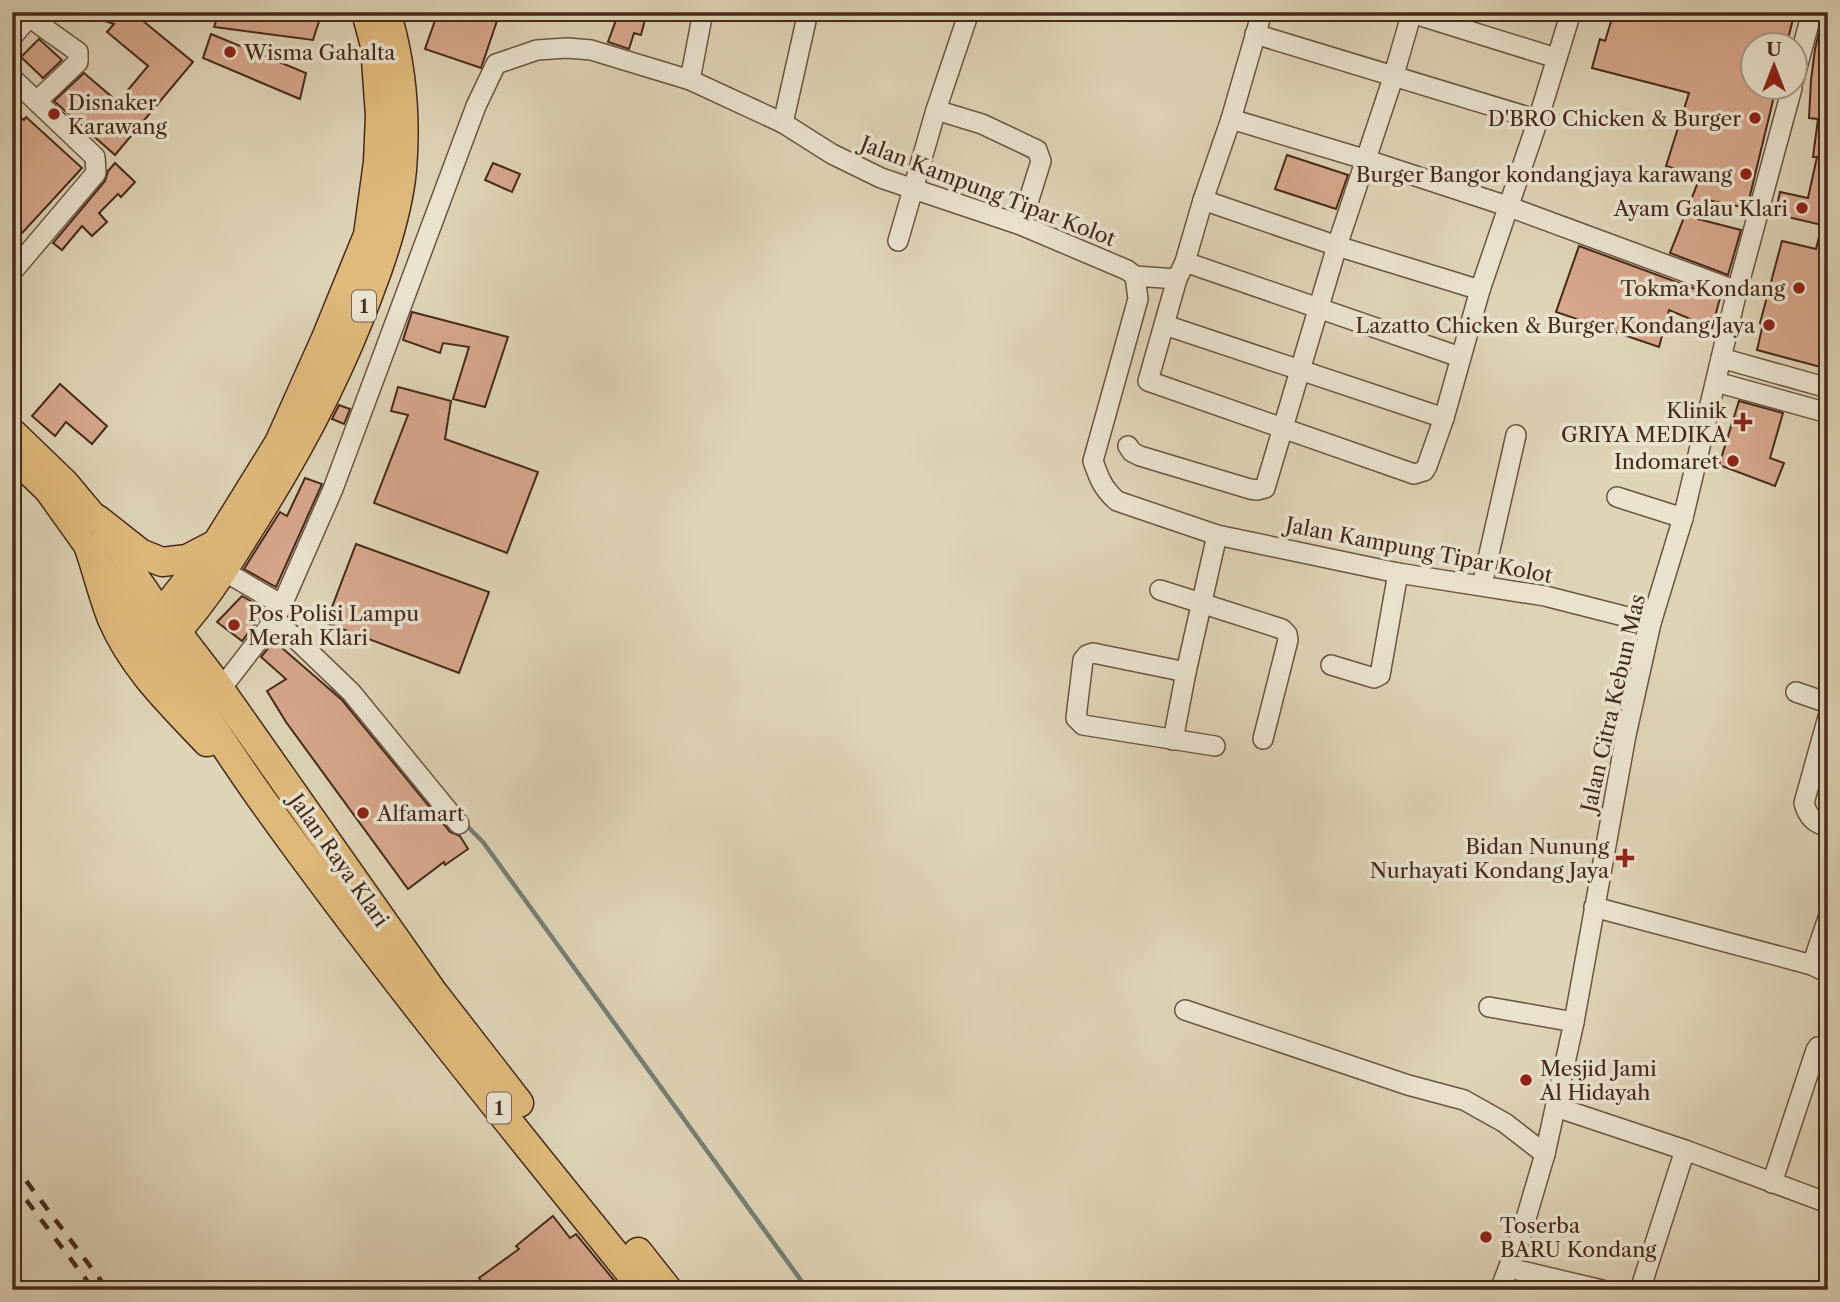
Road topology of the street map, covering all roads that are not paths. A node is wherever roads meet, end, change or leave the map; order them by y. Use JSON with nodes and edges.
{"nodes":[{"id":1,"x":366,"y":12,"type":"edge"},
{"id":2,"x":386,"y":12,"type":"edge"},
{"id":3,"x":703,"y":12,"type":"edge"},
{"id":4,"x":808,"y":12,"type":"edge"},
{"id":5,"x":969,"y":12,"type":"edge"},
{"id":6,"x":1262,"y":12,"type":"edge"},
{"id":7,"x":1571,"y":12,"type":"edge"},
{"id":8,"x":1812,"y":12,"type":"edge"},
{"id":9,"x":1410,"y":13,"type":"edge"},
{"id":10,"x":22,"y":15,"type":"edge"},
{"id":11,"x":1807,"y":32,"type":"edge"},
{"id":12,"x":1255,"y":34,"type":"junction"},
{"id":13,"x":12,"y":37,"type":"edge"},
{"id":14,"x":1556,"y":58,"type":"junction"},
{"id":15,"x":12,"y":78,"type":"edge"},
{"id":16,"x":1393,"y":78,"type":"junction"},
{"id":17,"x":690,"y":80,"type":"junction"},
{"id":18,"x":38,"y":100,"type":"junction"},
{"id":19,"x":1788,"y":102,"type":"edge"},
{"id":20,"x":936,"y":110,"type":"junction"},
{"id":21,"x":1231,"y":119,"type":"junction"},
{"id":22,"x":1538,"y":120,"type":"junction"},
{"id":23,"x":783,"y":123,"type":"junction"},
{"id":24,"x":1364,"y":159,"type":"junction"},
{"id":25,"x":913,"y":188,"type":"junction"},
{"id":26,"x":1203,"y":200,"type":"junction"},
{"id":27,"x":1507,"y":206,"type":"junction"},
{"id":28,"x":1021,"y":225,"type":"junction"},
{"id":29,"x":898,"y":241,"type":"dead end"},
{"id":30,"x":1337,"y":246,"type":"junction"},
{"id":31,"x":1181,"y":270,"type":"junction"},
{"id":32,"x":12,"y":272,"type":"edge"},
{"id":33,"x":1135,"y":276,"type":"junction"},
{"id":34,"x":1480,"y":290,"type":"junction"},
{"id":35,"x":1737,"y":291,"type":"junction"},
{"id":36,"x":1320,"y":310,"type":"junction"},
{"id":37,"x":1165,"y":325,"type":"junction"},
{"id":38,"x":1460,"y":357,"type":"junction"},
{"id":39,"x":1721,"y":358,"type":"junction"},
{"id":40,"x":1301,"y":370,"type":"junction"},
{"id":41,"x":1716,"y":382,"type":"junction"},
{"id":42,"x":1828,"y":388,"type":"edge"},
{"id":43,"x":1828,"y":413,"type":"edge"},
{"id":44,"x":1444,"y":418,"type":"junction"},
{"id":45,"x":1283,"y":428,"type":"junction"},
{"id":46,"x":12,"y":430,"type":"edge"},
{"id":47,"x":1516,"y":435,"type":"dead end"},
{"id":48,"x":1128,"y":446,"type":"dead end"},
{"id":49,"x":12,"y":457,"type":"edge"},
{"id":50,"x":1617,"y":496,"type":"dead end"},
{"id":51,"x":1683,"y":518,"type":"junction"},
{"id":52,"x":97,"y":519,"type":"junction"},
{"id":53,"x":1217,"y":534,"type":"junction"},
{"id":54,"x":89,"y":548,"type":"junction"},
{"id":55,"x":220,"y":557,"type":"junction"},
{"id":56,"x":1398,"y":573,"type":"junction"},
{"id":57,"x":1482,"y":585,"type":"junction"},
{"id":58,"x":1160,"y":590,"type":"dead end"},
{"id":59,"x":1202,"y":602,"type":"junction"},
{"id":60,"x":279,"y":612,"type":"junction"},
{"id":61,"x":1651,"y":623,"type":"junction"},
{"id":62,"x":161,"y":630,"type":"junction"},
{"id":63,"x":1331,"y":665,"type":"dead end"},
{"id":64,"x":1186,"y":672,"type":"junction"},
{"id":65,"x":216,"y":684,"type":"junction"},
{"id":66,"x":1796,"y":692,"type":"dead end"},
{"id":67,"x":1828,"y":703,"type":"edge"},
{"id":68,"x":1828,"y":717,"type":"edge"},
{"id":69,"x":1264,"y":738,"type":"dead end"},
{"id":70,"x":1173,"y":740,"type":"junction"},
{"id":71,"x":1215,"y":746,"type":"dead end"},
{"id":72,"x":264,"y":802,"type":"junction"},
{"id":73,"x":459,"y":824,"type":"dead end"},
{"id":74,"x":1828,"y":827,"type":"edge"},
{"id":75,"x":1594,"y":907,"type":"junction"},
{"id":76,"x":1828,"y":918,"type":"edge"},
{"id":77,"x":1820,"y":969,"type":"edge"},
{"id":78,"x":1489,"y":1007,"type":"dead end"},
{"id":79,"x":1185,"y":1010,"type":"dead end"},
{"id":80,"x":1574,"y":1022,"type":"junction"},
{"id":81,"x":1828,"y":1049,"type":"edge"},
{"id":82,"x":1556,"y":1107,"type":"junction"},
{"id":83,"x":1685,"y":1150,"type":"junction"},
{"id":84,"x":1545,"y":1154,"type":"junction"},
{"id":85,"x":1772,"y":1183,"type":"junction"},
{"id":86,"x":1828,"y":1203,"type":"edge"},
{"id":87,"x":1508,"y":1268,"type":"junction"},
{"id":88,"x":643,"y":1290,"type":"edge"},
{"id":89,"x":668,"y":1290,"type":"edge"},
{"id":90,"x":1500,"y":1290,"type":"edge"},
{"id":91,"x":1602,"y":1290,"type":"edge"},
{"id":92,"x":1640,"y":1290,"type":"edge"}],
"edges":[{"from":1,"to":55,"type":"highway","number":"1"},
{"from":2,"to":55,"type":"highway","number":"1"},
{"from":3,"to":17,"type":"street"},
{"from":4,"to":23,"type":"street"},
{"from":5,"to":20,"type":"street"},
{"from":6,"to":12,"type":"street"},
{"from":7,"to":14,"type":"street"},
{"from":8,"to":11,"type":"street"},
{"from":9,"to":14,"type":"street"},
{"from":9,"to":16,"type":"street"},
{"from":10,"to":13,"type":"street"},
{"from":10,"to":18,"type":"street"},
{"from":12,"to":16,"type":"street"},
{"from":12,"to":21,"type":"street"},
{"from":14,"to":22,"type":"street"},
{"from":15,"to":18,"type":"street"},
{"from":16,"to":22,"type":"street"},
{"from":16,"to":24,"type":"street"},
{"from":17,"to":23,"type":"street","name":"Jalan Kampung Tipar Kolot"},
{"from":17,"to":60,"type":"street","name":"Jalan Kampung Tipar Kolot"},
{"from":18,"to":32,"type":"street"},
{"from":19,"to":35,"type":"street","name":"Jalan Citra Kebun Mas"},
{"from":20,"to":25,"type":"street"},
{"from":20,"to":28,"type":"street"},
{"from":21,"to":24,"type":"street"},
{"from":21,"to":26,"type":"street"},
{"from":22,"to":27,"type":"street"},
{"from":23,"to":25,"type":"street","name":"Jalan Kampung Tipar Kolot"},
{"from":24,"to":27,"type":"street"},
{"from":24,"to":30,"type":"street"},
{"from":25,"to":28,"type":"street","name":"Jalan Kampung Tipar Kolot"},
{"from":25,"to":29,"type":"street"},
{"from":26,"to":30,"type":"street"},
{"from":26,"to":31,"type":"street"},
{"from":27,"to":34,"type":"street"},
{"from":27,"to":35,"type":"street"},
{"from":28,"to":33,"type":"street","name":"Jalan Kampung Tipar Kolot"},
{"from":30,"to":34,"type":"street"},
{"from":30,"to":36,"type":"street"},
{"from":31,"to":33,"type":"street"},
{"from":31,"to":36,"type":"street"},
{"from":31,"to":37,"type":"street"},
{"from":33,"to":53,"type":"street","name":"Jalan Kampung Tipar Kolot"},
{"from":34,"to":38,"type":"street"},
{"from":35,"to":39,"type":"street","name":"Jalan Citra Kebun Mas"},
{"from":36,"to":38,"type":"street"},
{"from":36,"to":40,"type":"street"},
{"from":37,"to":40,"type":"street"},
{"from":37,"to":45,"type":"street"},
{"from":38,"to":44,"type":"street"},
{"from":39,"to":41,"type":"street","name":"Jalan Citra Kebun Mas"},
{"from":39,"to":42,"type":"street"},
{"from":40,"to":44,"type":"street"},
{"from":40,"to":45,"type":"street"},
{"from":41,"to":43,"type":"street"},
{"from":41,"to":51,"type":"street","name":"Jalan Citra Kebun Mas"},
{"from":44,"to":45,"type":"street"},
{"from":45,"to":48,"type":"street"},
{"from":46,"to":52,"type":"main road","name":"Jalan Raya Klari","number":"1"},
{"from":47,"to":57,"type":"street"},
{"from":49,"to":54,"type":"main road","name":"Jalan Raya Klari","number":"1"},
{"from":50,"to":51,"type":"street"},
{"from":51,"to":61,"type":"street","name":"Jalan Citra Kebun Mas"},
{"from":52,"to":55,"type":"highway"},
{"from":52,"to":62,"type":"main road","name":"Jalan Raya Klari","number":"1"},
{"from":53,"to":56,"type":"street","name":"Jalan Kampung Tipar Kolot"},
{"from":53,"to":59,"type":"street"},
{"from":54,"to":62,"type":"main road","name":"Jalan Raya Klari","number":"1"},
{"from":54,"to":72,"type":"highway"},
{"from":55,"to":60,"type":"street"},
{"from":55,"to":62,"type":"highway","number":"1"},
{"from":55,"to":65,"type":"highway"},
{"from":56,"to":57,"type":"street","name":"Jalan Kampung Tipar Kolot"},
{"from":56,"to":63,"type":"street"},
{"from":57,"to":61,"type":"street","name":"Jalan Kampung Tipar Kolot"},
{"from":58,"to":59,"type":"street"},
{"from":59,"to":64,"type":"street"},
{"from":59,"to":69,"type":"street"},
{"from":60,"to":65,"type":"street","name":"Jalan Kampung Tipar Kolot"},
{"from":60,"to":73,"type":"street"},
{"from":61,"to":75,"type":"street","name":"Jalan Citra Kebun Mas"},
{"from":62,"to":65,"type":"highway","name":"Jalan Raya Klari","number":"1"},
{"from":62,"to":72,"type":"highway","name":"Jalan Raya Klari","number":"1"},
{"from":64,"to":70,"type":"street"},
{"from":64,"to":70,"type":"street"},
{"from":65,"to":89,"type":"highway","name":"Jalan Raya Klari","number":"1"},
{"from":66,"to":67,"type":"street"},
{"from":68,"to":74,"type":"street"},
{"from":70,"to":71,"type":"street"},
{"from":72,"to":88,"type":"highway","name":"Jalan Raya Klari","number":"1"},
{"from":75,"to":77,"type":"street"},
{"from":75,"to":80,"type":"street","name":"Jalan Citra Kebun Mas"},
{"from":76,"to":77,"type":"street"},
{"from":78,"to":80,"type":"street"},
{"from":79,"to":84,"type":"street"},
{"from":80,"to":82,"type":"street","name":"Jalan Citra Kebun Mas"},
{"from":81,"to":85,"type":"street"},
{"from":82,"to":83,"type":"street"},
{"from":82,"to":84,"type":"street","name":"Jalan Citra Kebun Mas"},
{"from":83,"to":85,"type":"street"},
{"from":83,"to":92,"type":"street"},
{"from":84,"to":87,"type":"street","name":"Jalan Citra Kebun Mas"},
{"from":85,"to":86,"type":"street"},
{"from":87,"to":90,"type":"street","name":"Jalan Citra Kebun Mas"},
{"from":87,"to":91,"type":"street"}]}
